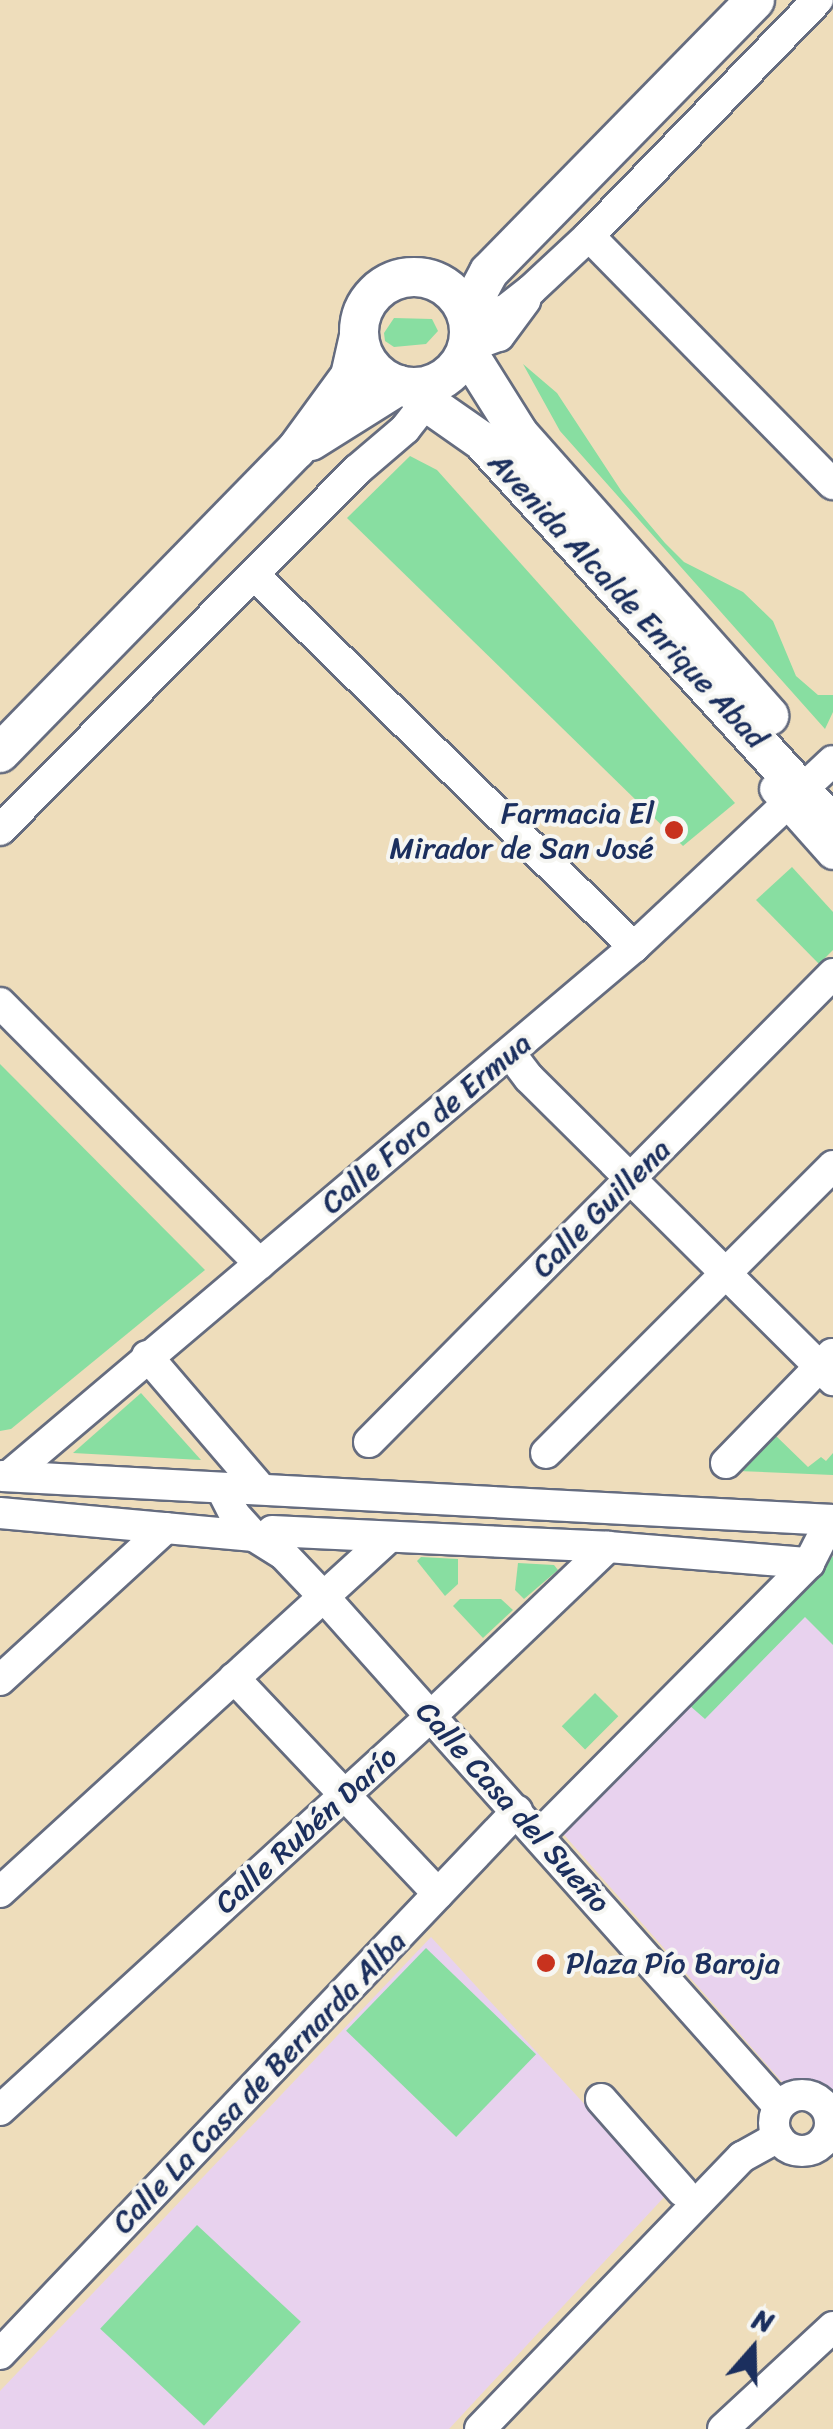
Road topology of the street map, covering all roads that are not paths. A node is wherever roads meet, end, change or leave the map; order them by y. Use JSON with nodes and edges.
{"nodes":[{"id":1,"x":755,"y":0,"type":"edge"},
{"id":2,"x":818,"y":0,"type":"edge"},
{"id":3,"x":556,"y":202,"type":"junction"},
{"id":4,"x":589,"y":236,"type":"junction"},
{"id":5,"x":418,"y":276,"type":"junction"},
{"id":6,"x":531,"y":290,"type":"junction"},
{"id":7,"x":471,"y":323,"type":"junction"},
{"id":8,"x":359,"y":336,"type":"junction"},
{"id":9,"x":411,"y":390,"type":"junction"},
{"id":10,"x":359,"y":444,"type":"junction"},
{"id":11,"x":296,"y":450,"type":"junction"},
{"id":12,"x":833,"y":484,"type":"edge"},
{"id":13,"x":254,"y":575,"type":"junction"},
{"id":14,"x":0,"y":753,"type":"edge"},
{"id":15,"x":815,"y":783,"type":"edge"},
{"id":16,"x":833,"y":825,"type":"edge"},
{"id":17,"x":0,"y":830,"type":"edge"},
{"id":18,"x":833,"y":854,"type":"edge"},
{"id":19,"x":634,"y":946,"type":"junction"},
{"id":20,"x":833,"y":974,"type":"edge"},
{"id":21,"x":0,"y":1003,"type":"edge"},
{"id":22,"x":510,"y":1053,"type":"junction"},
{"id":23,"x":833,"y":1166,"type":"edge"},
{"id":24,"x":630,"y":1179,"type":"junction"},
{"id":25,"x":260,"y":1264,"type":"junction"},
{"id":26,"x":727,"y":1272,"type":"junction"},
{"id":27,"x":146,"y":1356,"type":"junction"},
{"id":28,"x":829,"y":1367,"type":"edge"},
{"id":29,"x":369,"y":1442,"type":"dead end"},
{"id":30,"x":546,"y":1453,"type":"dead end"},
{"id":31,"x":726,"y":1462,"type":"dead end"},
{"id":32,"x":5,"y":1476,"type":"edge"},
{"id":33,"x":46,"y":1477,"type":"junction"},
{"id":34,"x":221,"y":1488,"type":"junction"},
{"id":35,"x":258,"y":1490,"type":"junction"},
{"id":36,"x":0,"y":1513,"type":"edge"},
{"id":37,"x":44,"y":1514,"type":"junction"},
{"id":38,"x":832,"y":1520,"type":"edge"},
{"id":39,"x":166,"y":1528,"type":"junction"},
{"id":40,"x":387,"y":1539,"type":"junction"},
{"id":41,"x":270,"y":1540,"type":"junction"},
{"id":42,"x":608,"y":1547,"type":"junction"},
{"id":43,"x":809,"y":1563,"type":"junction"},
{"id":44,"x":324,"y":1596,"type":"junction"},
{"id":45,"x":234,"y":1678,"type":"junction"},
{"id":46,"x":0,"y":1680,"type":"edge"},
{"id":47,"x":430,"y":1716,"type":"junction"},
{"id":48,"x":344,"y":1795,"type":"junction"},
{"id":49,"x":517,"y":1811,"type":"junction"},
{"id":50,"x":539,"y":1835,"type":"junction"},
{"id":51,"x":0,"y":1892,"type":"edge"},
{"id":52,"x":438,"y":1894,"type":"junction"},
{"id":53,"x":600,"y":2099,"type":"dead end"},
{"id":54,"x":0,"y":2110,"type":"edge"},
{"id":55,"x":778,"y":2122,"type":"junction"},
{"id":56,"x":830,"y":2130,"type":"edge"},
{"id":57,"x":682,"y":2191,"type":"dead end"},
{"id":58,"x":831,"y":2332,"type":"edge"},
{"id":59,"x":4,"y":2342,"type":"edge"},
{"id":60,"x":480,"y":2429,"type":"edge"},
{"id":61,"x":723,"y":2429,"type":"edge"}],
"edges":[{"from":1,"to":3,"type":"main road"},
{"from":2,"to":4,"type":"street"},
{"from":3,"to":5,"type":"main road"},
{"from":3,"to":7,"type":"main road"},
{"from":4,"to":6,"type":"street"},
{"from":4,"to":12,"type":"street"},
{"from":5,"to":7,"type":"main road"},
{"from":5,"to":8,"type":"main road"},
{"from":6,"to":7,"type":"street"},
{"from":6,"to":7,"type":"street"},
{"from":7,"to":9,"type":"main road"},
{"from":7,"to":15,"type":"main road","name":"Avenida Alcalde Enrique Abad"},
{"from":8,"to":9,"type":"main road"},
{"from":8,"to":11,"type":"main road"},
{"from":9,"to":10,"type":"main road"},
{"from":9,"to":10,"type":"street"},
{"from":9,"to":15,"type":"main road","name":"Avenida Alcalde Enrique Abad"},
{"from":10,"to":11,"type":"main road"},
{"from":10,"to":13,"type":"street"},
{"from":11,"to":14,"type":"main road"},
{"from":13,"to":17,"type":"street"},
{"from":13,"to":19,"type":"street"},
{"from":15,"to":16,"type":"main road","name":"Avenida Alcalde Enrique Abad"},
{"from":15,"to":18,"type":"street"},
{"from":15,"to":19,"type":"street","name":"Calle Foro de Ermua"},
{"from":19,"to":22,"type":"street","name":"Calle Foro de Ermua"},
{"from":20,"to":24,"type":"street","name":"Calle Guillena"},
{"from":21,"to":25,"type":"street"},
{"from":22,"to":24,"type":"street"},
{"from":22,"to":25,"type":"street","name":"Calle Foro de Ermua"},
{"from":23,"to":26,"type":"street"},
{"from":24,"to":26,"type":"street"},
{"from":24,"to":29,"type":"street","name":"Calle Guillena"},
{"from":25,"to":27,"type":"street","name":"Calle Foro de Ermua"},
{"from":26,"to":28,"type":"street"},
{"from":26,"to":30,"type":"street"},
{"from":27,"to":32,"type":"street","name":"Calle Foro de Ermua"},
{"from":27,"to":35,"type":"street","name":"Calle Casa del Sueño"},
{"from":28,"to":31,"type":"street"},
{"from":32,"to":33,"type":"street"},
{"from":33,"to":34,"type":"street"},
{"from":33,"to":37,"type":"street"},
{"from":34,"to":35,"type":"street"},
{"from":34,"to":41,"type":"street","name":"Calle Casa del Sueño"},
{"from":35,"to":38,"type":"street"},
{"from":35,"to":41,"type":"street","name":"Calle Casa del Sueño"},
{"from":36,"to":37,"type":"street"},
{"from":37,"to":39,"type":"street"},
{"from":38,"to":43,"type":"street"},
{"from":39,"to":41,"type":"street"},
{"from":39,"to":46,"type":"street"},
{"from":40,"to":41,"type":"street"},
{"from":40,"to":42,"type":"street"},
{"from":40,"to":44,"type":"street"},
{"from":41,"to":44,"type":"street","name":"Calle Casa del Sueño"},
{"from":42,"to":43,"type":"street"},
{"from":42,"to":47,"type":"street","name":"Calle Rubén Darío"},
{"from":43,"to":50,"type":"street"},
{"from":44,"to":45,"type":"street"},
{"from":44,"to":47,"type":"street","name":"Calle Casa del Sueño"},
{"from":45,"to":48,"type":"street"},
{"from":45,"to":51,"type":"street"},
{"from":47,"to":48,"type":"street","name":"Calle Rubén Darío"},
{"from":47,"to":49,"type":"street","name":"Calle Casa del Sueño"},
{"from":48,"to":52,"type":"street"},
{"from":48,"to":54,"type":"street","name":"Calle Rubén Darío"},
{"from":49,"to":50,"type":"street","name":"Calle Casa del Sueño"},
{"from":49,"to":52,"type":"street","name":"Calle La Casa de Bernarda Alba"},
{"from":50,"to":55,"type":"street","name":"Calle Casa del Sueño"},
{"from":52,"to":59,"type":"street","name":"Calle La Casa de Bernarda Alba"},
{"from":53,"to":57,"type":"street"},
{"from":55,"to":56,"type":"street"},
{"from":55,"to":56,"type":"street"},
{"from":55,"to":60,"type":"street"},
{"from":58,"to":61,"type":"street"}]}
